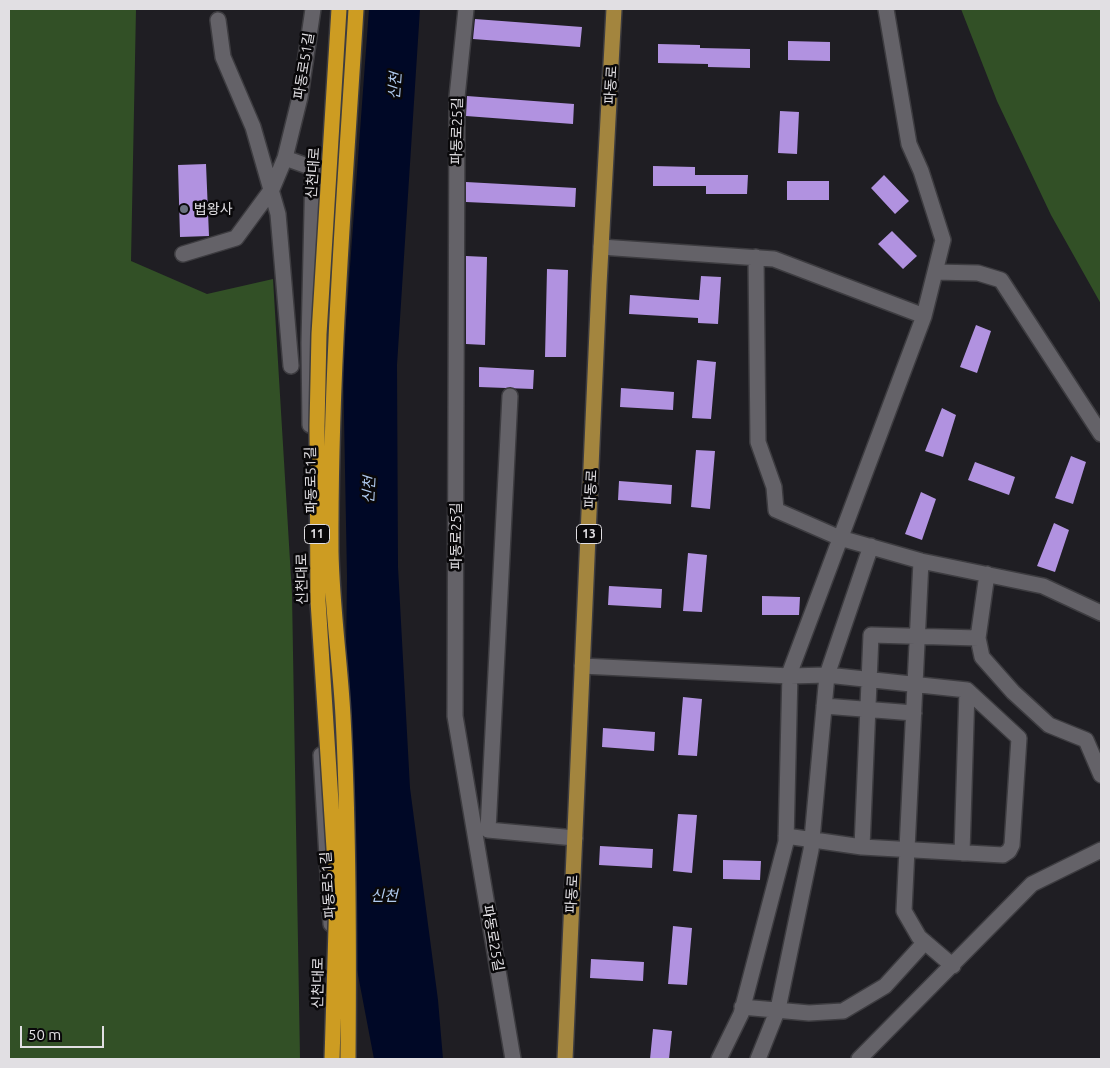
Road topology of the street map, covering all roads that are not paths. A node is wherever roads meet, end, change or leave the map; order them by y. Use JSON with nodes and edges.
{"nodes":[{"id":1,"x":313,"y":9,"type":"edge"},
{"id":2,"x":339,"y":9,"type":"edge"},
{"id":3,"x":356,"y":9,"type":"edge"},
{"id":4,"x":466,"y":9,"type":"edge"},
{"id":5,"x":614,"y":9,"type":"edge"},
{"id":6,"x":886,"y":9,"type":"edge"},
{"id":7,"x":218,"y":20,"type":"dead end"},
{"id":8,"x":285,"y":158,"type":"junction"},
{"id":9,"x":272,"y":189,"type":"junction"},
{"id":10,"x":601,"y":247,"type":"junction"},
{"id":11,"x":183,"y":254,"type":"dead end"},
{"id":12,"x":756,"y":257,"type":"junction"},
{"id":13,"x":935,"y":272,"type":"junction"},
{"id":14,"x":924,"y":316,"type":"junction"},
{"id":15,"x":291,"y":366,"type":"dead end"},
{"id":16,"x":510,"y":396,"type":"dead end"},
{"id":17,"x":1101,"y":434,"type":"edge"},
{"id":18,"x":840,"y":538,"type":"junction"},
{"id":19,"x":871,"y":546,"type":"junction"},
{"id":20,"x":921,"y":561,"type":"junction"},
{"id":21,"x":987,"y":574,"type":"junction"},
{"id":22,"x":1101,"y":613,"type":"edge"},
{"id":23,"x":918,"y":635,"type":"junction"},
{"id":24,"x":978,"y":638,"type":"junction"},
{"id":25,"x":582,"y":666,"type":"junction"},
{"id":26,"x":827,"y":675,"type":"junction"},
{"id":27,"x":790,"y":676,"type":"junction"},
{"id":28,"x":869,"y":681,"type":"junction"},
{"id":29,"x":915,"y":684,"type":"junction"},
{"id":30,"x":967,"y":690,"type":"junction"},
{"id":31,"x":824,"y":706,"type":"junction"},
{"id":32,"x":868,"y":709,"type":"junction"},
{"id":33,"x":914,"y":713,"type":"junction"},
{"id":34,"x":1101,"y":775,"type":"edge"},
{"id":35,"x":481,"y":829,"type":"junction"},
{"id":36,"x":786,"y":836,"type":"junction"},
{"id":37,"x":575,"y":838,"type":"junction"},
{"id":38,"x":811,"y":841,"type":"junction"},
{"id":39,"x":862,"y":847,"type":"junction"},
{"id":40,"x":1101,"y":850,"type":"edge"},
{"id":41,"x":907,"y":851,"type":"junction"},
{"id":42,"x":962,"y":853,"type":"junction"},
{"id":43,"x":925,"y":942,"type":"junction"},
{"id":44,"x":953,"y":966,"type":"junction"},
{"id":45,"x":742,"y":1007,"type":"junction"},
{"id":46,"x":778,"y":1009,"type":"junction"},
{"id":47,"x":332,"y":1059,"type":"edge"},
{"id":48,"x":348,"y":1059,"type":"edge"},
{"id":49,"x":353,"y":1059,"type":"edge"},
{"id":50,"x":513,"y":1059,"type":"edge"},
{"id":51,"x":565,"y":1059,"type":"edge"},
{"id":52,"x":719,"y":1059,"type":"edge"},
{"id":53,"x":758,"y":1059,"type":"edge"},
{"id":54,"x":859,"y":1059,"type":"edge"}],
"edges":[{"from":1,"to":8,"type":"street","name":"파동로51길"},
{"from":2,"to":47,"type":"highway","name":"신천대로","number":"11","bridge":true},
{"from":3,"to":48,"type":"highway","number":"11","bridge":true},
{"from":4,"to":35,"type":"street","name":"파동로25길"},
{"from":5,"to":10,"type":"main road","name":"파동로","number":"13"},
{"from":6,"to":13,"type":"street"},
{"from":7,"to":9,"type":"street"},
{"from":8,"to":9,"type":"street"},
{"from":8,"to":49,"type":"street","name":"파동로51길"},
{"from":9,"to":11,"type":"street"},
{"from":9,"to":15,"type":"street"},
{"from":10,"to":12,"type":"street"},
{"from":10,"to":25,"type":"main road","name":"파동로","number":"13"},
{"from":12,"to":14,"type":"street"},
{"from":12,"to":18,"type":"street"},
{"from":13,"to":14,"type":"street"},
{"from":13,"to":17,"type":"street"},
{"from":14,"to":18,"type":"street"},
{"from":16,"to":35,"type":"street"},
{"from":18,"to":19,"type":"street"},
{"from":18,"to":27,"type":"street"},
{"from":19,"to":20,"type":"street"},
{"from":19,"to":26,"type":"street"},
{"from":20,"to":21,"type":"street"},
{"from":20,"to":23,"type":"street"},
{"from":21,"to":22,"type":"street"},
{"from":21,"to":24,"type":"street"},
{"from":23,"to":24,"type":"street"},
{"from":23,"to":28,"type":"street"},
{"from":23,"to":29,"type":"street"},
{"from":24,"to":34,"type":"street"},
{"from":25,"to":27,"type":"street"},
{"from":25,"to":37,"type":"main road","name":"파동로","number":"13"},
{"from":26,"to":27,"type":"street"},
{"from":26,"to":28,"type":"street"},
{"from":26,"to":31,"type":"street"},
{"from":27,"to":36,"type":"street"},
{"from":28,"to":29,"type":"street"},
{"from":28,"to":32,"type":"street"},
{"from":29,"to":30,"type":"street"},
{"from":29,"to":33,"type":"street"},
{"from":30,"to":42,"type":"street"},
{"from":30,"to":42,"type":"street"},
{"from":31,"to":32,"type":"street"},
{"from":31,"to":38,"type":"street"},
{"from":32,"to":33,"type":"street"},
{"from":32,"to":39,"type":"street"},
{"from":33,"to":41,"type":"street"},
{"from":35,"to":37,"type":"street"},
{"from":35,"to":50,"type":"street","name":"파동로25길"},
{"from":36,"to":38,"type":"street"},
{"from":36,"to":45,"type":"street"},
{"from":37,"to":51,"type":"main road","name":"파동로","number":"13"},
{"from":38,"to":39,"type":"street"},
{"from":38,"to":46,"type":"street"},
{"from":39,"to":41,"type":"street"},
{"from":40,"to":44,"type":"street"},
{"from":41,"to":42,"type":"street"},
{"from":41,"to":43,"type":"street"},
{"from":43,"to":44,"type":"street"},
{"from":43,"to":46,"type":"street"},
{"from":44,"to":54,"type":"street"},
{"from":45,"to":46,"type":"street"},
{"from":45,"to":52,"type":"street"},
{"from":46,"to":53,"type":"street"}]}
